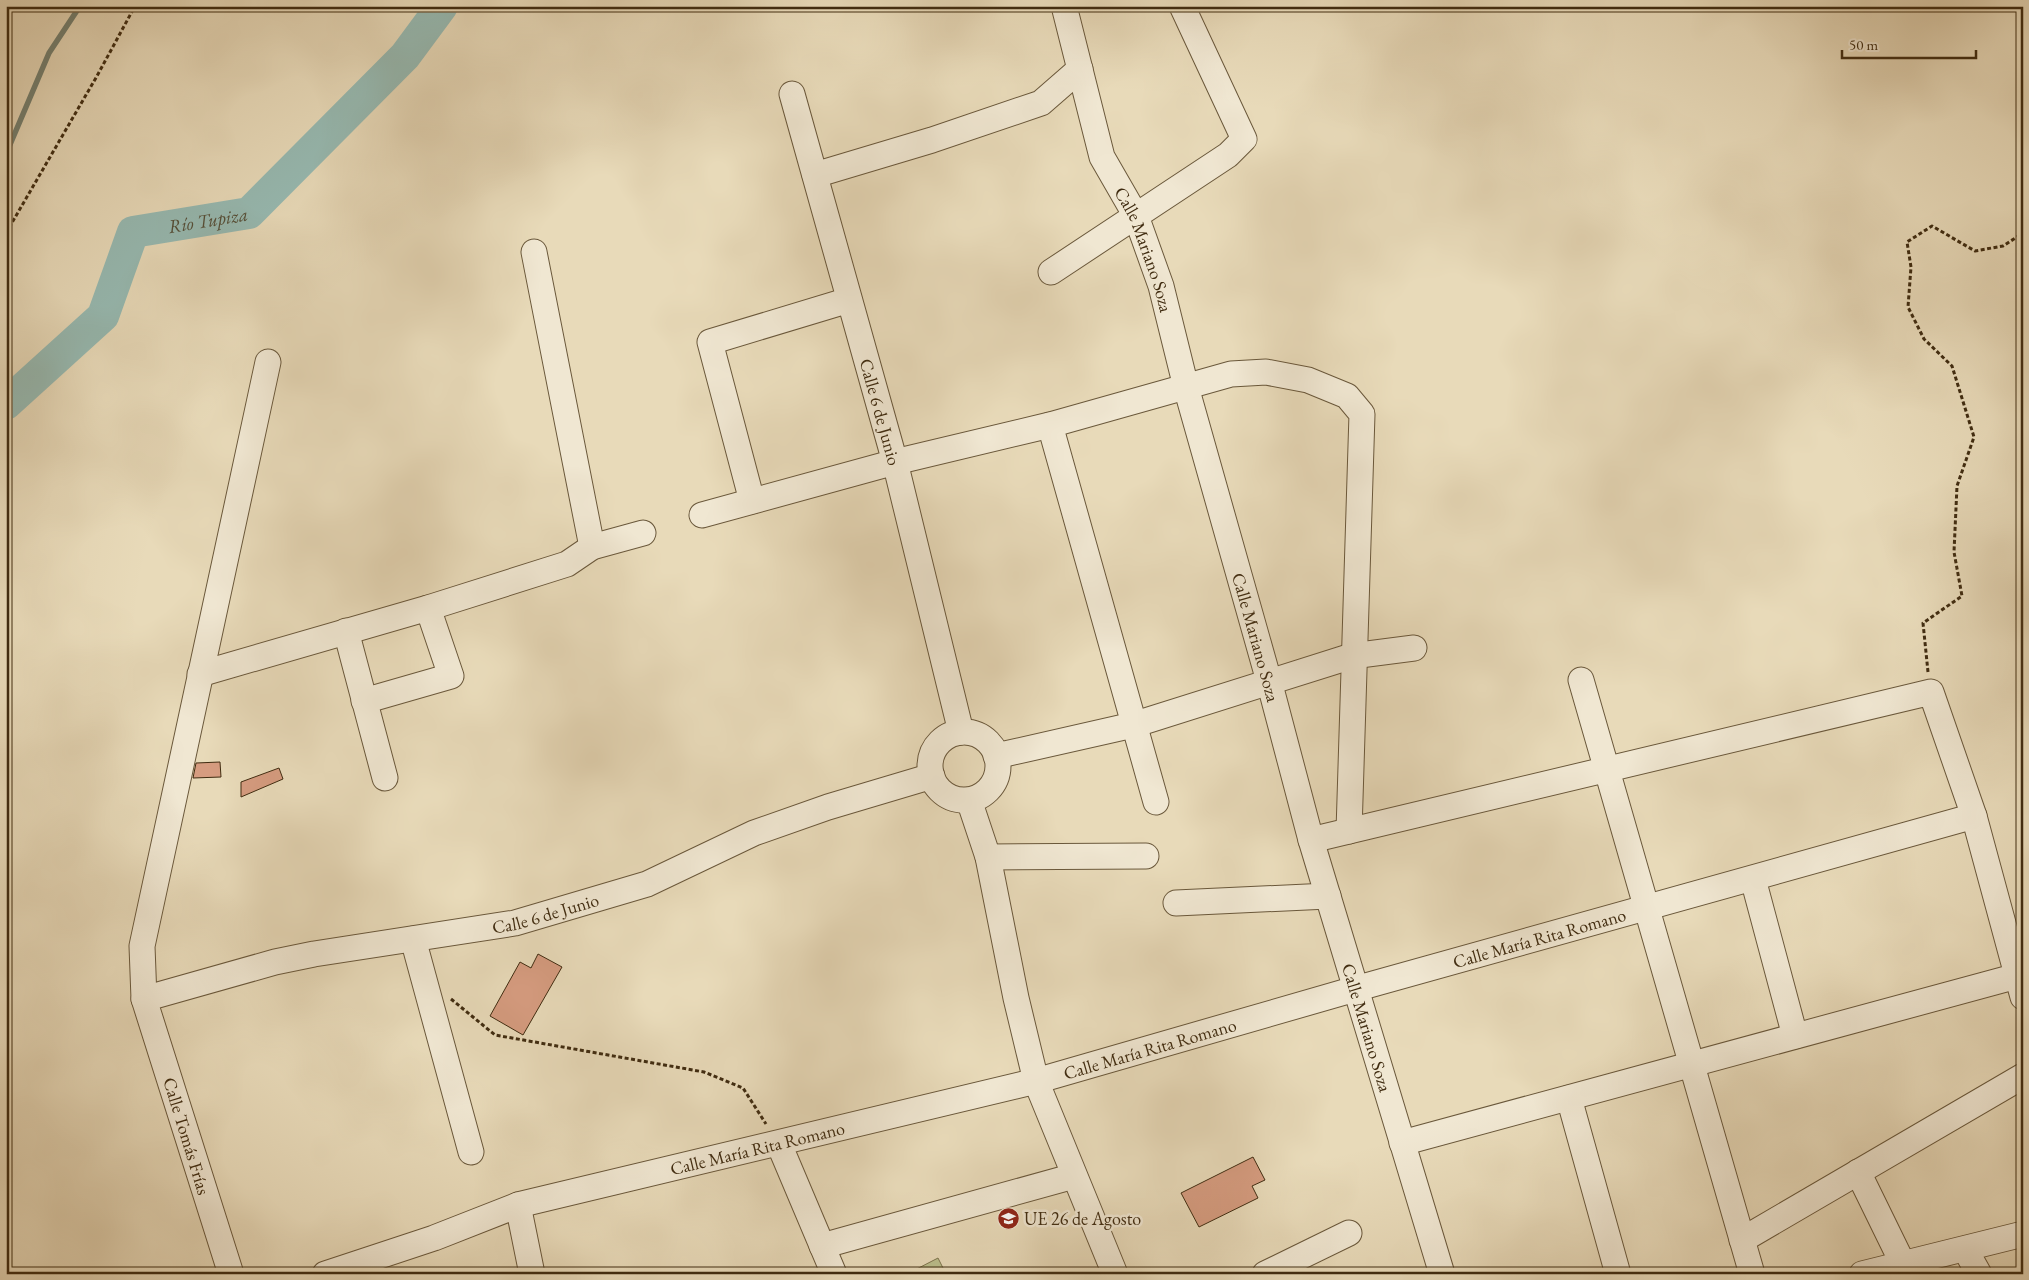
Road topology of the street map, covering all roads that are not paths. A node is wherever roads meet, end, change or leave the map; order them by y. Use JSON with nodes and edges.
{"nodes":[{"id":1,"x":1064,"y":6,"type":"edge"},
{"id":2,"x":1182,"y":6,"type":"edge"},
{"id":3,"x":1080,"y":70,"type":"junction"},
{"id":4,"x":792,"y":94,"type":"dead end"},
{"id":5,"x":815,"y":175,"type":"junction"},
{"id":6,"x":1136,"y":216,"type":"junction"},
{"id":7,"x":534,"y":252,"type":"dead end"},
{"id":8,"x":1051,"y":272,"type":"dead end"},
{"id":9,"x":849,"y":300,"type":"junction"},
{"id":10,"x":268,"y":362,"type":"dead end"},
{"id":11,"x":1186,"y":387,"type":"junction"},
{"id":12,"x":1050,"y":425,"type":"junction"},
{"id":13,"x":895,"y":462,"type":"junction"},
{"id":14,"x":752,"y":501,"type":"junction"},
{"id":15,"x":702,"y":514,"type":"dead end"},
{"id":16,"x":643,"y":533,"type":"dead end"},
{"id":17,"x":592,"y":547,"type":"junction"},
{"id":18,"x":428,"y":608,"type":"junction"},
{"id":19,"x":346,"y":630,"type":"junction"},
{"id":20,"x":1414,"y":648,"type":"dead end"},
{"id":21,"x":1355,"y":656,"type":"junction"},
{"id":22,"x":200,"y":674,"type":"junction"},
{"id":23,"x":1581,"y":680,"type":"dead end"},
{"id":24,"x":1269,"y":682,"type":"junction"},
{"id":25,"x":364,"y":701,"type":"junction"},
{"id":26,"x":1133,"y":725,"type":"junction"},
{"id":27,"x":961,"y":732,"type":"junction"},
{"id":28,"x":996,"y":756,"type":"junction"},
{"id":29,"x":1607,"y":769,"type":"junction"},
{"id":30,"x":932,"y":776,"type":"junction"},
{"id":31,"x":385,"y":778,"type":"dead end"},
{"id":32,"x":969,"y":800,"type":"junction"},
{"id":33,"x":1156,"y":802,"type":"dead end"},
{"id":34,"x":1974,"y":816,"type":"junction"},
{"id":35,"x":1349,"y":830,"type":"junction"},
{"id":36,"x":1310,"y":840,"type":"junction"},
{"id":37,"x":1146,"y":856,"type":"dead end"},
{"id":38,"x":988,"y":857,"type":"junction"},
{"id":39,"x":1754,"y":879,"type":"junction"},
{"id":40,"x":1328,"y":896,"type":"junction"},
{"id":41,"x":1176,"y":903,"type":"dead end"},
{"id":42,"x":1647,"y":909,"type":"junction"},
{"id":43,"x":413,"y":939,"type":"junction"},
{"id":44,"x":2020,"y":987,"type":"edge"},
{"id":45,"x":1355,"y":989,"type":"junction"},
{"id":46,"x":144,"y":999,"type":"junction"},
{"id":47,"x":1795,"y":1036,"type":"junction"},
{"id":48,"x":1691,"y":1064,"type":"junction"},
{"id":49,"x":2023,"y":1076,"type":"edge"},
{"id":50,"x":1036,"y":1081,"type":"junction"},
{"id":51,"x":1569,"y":1098,"type":"junction"},
{"id":52,"x":1402,"y":1143,"type":"junction"},
{"id":53,"x":779,"y":1144,"type":"junction"},
{"id":54,"x":471,"y":1152,"type":"dead end"},
{"id":55,"x":1858,"y":1172,"type":"junction"},
{"id":56,"x":1074,"y":1176,"type":"junction"},
{"id":57,"x":518,"y":1206,"type":"junction"},
{"id":58,"x":1349,"y":1233,"type":"dead end"},
{"id":59,"x":2023,"y":1234,"type":"edge"},
{"id":60,"x":1742,"y":1240,"type":"junction"},
{"id":61,"x":822,"y":1246,"type":"junction"},
{"id":62,"x":1965,"y":1248,"type":"junction"},
{"id":63,"x":1903,"y":1264,"type":"junction"},
{"id":64,"x":230,"y":1274,"type":"edge"},
{"id":65,"x":325,"y":1274,"type":"edge"},
{"id":66,"x":532,"y":1274,"type":"edge"},
{"id":67,"x":834,"y":1274,"type":"edge"},
{"id":68,"x":1116,"y":1274,"type":"edge"},
{"id":69,"x":1265,"y":1274,"type":"edge"},
{"id":70,"x":1442,"y":1274,"type":"edge"},
{"id":71,"x":1618,"y":1274,"type":"edge"},
{"id":72,"x":1752,"y":1274,"type":"edge"},
{"id":73,"x":1862,"y":1274,"type":"edge"},
{"id":74,"x":1979,"y":1274,"type":"edge"}],
"edges":[{"from":1,"to":3,"type":"street","name":"Calle Mariano Soza"},
{"from":2,"to":6,"type":"street"},
{"from":3,"to":5,"type":"street"},
{"from":3,"to":6,"type":"street","name":"Calle Mariano Soza"},
{"from":4,"to":5,"type":"street","name":"Calle 6 de Junio"},
{"from":5,"to":9,"type":"street","name":"Calle 6 de Junio"},
{"from":6,"to":8,"type":"street"},
{"from":6,"to":11,"type":"street","name":"Calle Mariano Soza"},
{"from":7,"to":17,"type":"street"},
{"from":9,"to":13,"type":"street","name":"Calle 6 de Junio"},
{"from":9,"to":14,"type":"street"},
{"from":10,"to":22,"type":"street","name":"Calle Tomás Frías"},
{"from":11,"to":12,"type":"street"},
{"from":11,"to":21,"type":"street"},
{"from":11,"to":24,"type":"street","name":"Calle Mariano Soza"},
{"from":12,"to":13,"type":"street"},
{"from":12,"to":26,"type":"street"},
{"from":13,"to":14,"type":"street"},
{"from":13,"to":27,"type":"street","name":"Calle 6 de Junio"},
{"from":14,"to":15,"type":"street"},
{"from":16,"to":17,"type":"street"},
{"from":17,"to":18,"type":"street"},
{"from":18,"to":19,"type":"street"},
{"from":18,"to":25,"type":"street"},
{"from":19,"to":22,"type":"street"},
{"from":19,"to":25,"type":"street"},
{"from":20,"to":21,"type":"street"},
{"from":21,"to":24,"type":"street"},
{"from":21,"to":35,"type":"street"},
{"from":22,"to":46,"type":"street","name":"Calle Tomás Frías"},
{"from":23,"to":29,"type":"street"},
{"from":24,"to":26,"type":"street"},
{"from":24,"to":36,"type":"street","name":"Calle Mariano Soza"},
{"from":25,"to":31,"type":"street"},
{"from":26,"to":28,"type":"street"},
{"from":26,"to":33,"type":"street"},
{"from":27,"to":28,"type":"street"},
{"from":27,"to":30,"type":"street"},
{"from":28,"to":32,"type":"street"},
{"from":29,"to":34,"type":"street"},
{"from":29,"to":35,"type":"street"},
{"from":29,"to":42,"type":"street"},
{"from":30,"to":32,"type":"street"},
{"from":30,"to":43,"type":"street","name":"Calle 6 de Junio"},
{"from":32,"to":38,"type":"street"},
{"from":34,"to":39,"type":"street","name":"Calle María Rita Romano"},
{"from":34,"to":44,"type":"street"},
{"from":35,"to":36,"type":"street"},
{"from":36,"to":40,"type":"street","name":"Calle Mariano Soza"},
{"from":37,"to":38,"type":"street"},
{"from":38,"to":50,"type":"street"},
{"from":39,"to":42,"type":"street","name":"Calle María Rita Romano"},
{"from":39,"to":47,"type":"street"},
{"from":40,"to":41,"type":"street"},
{"from":40,"to":45,"type":"street","name":"Calle Mariano Soza"},
{"from":42,"to":45,"type":"street","name":"Calle María Rita Romano"},
{"from":42,"to":48,"type":"street"},
{"from":43,"to":46,"type":"street","name":"Calle 6 de Junio"},
{"from":43,"to":54,"type":"street"},
{"from":44,"to":47,"type":"street"},
{"from":45,"to":50,"type":"street","name":"Calle María Rita Romano"},
{"from":45,"to":52,"type":"street","name":"Calle Mariano Soza"},
{"from":46,"to":64,"type":"street","name":"Calle Tomás Frías"},
{"from":47,"to":48,"type":"street"},
{"from":48,"to":51,"type":"street"},
{"from":48,"to":60,"type":"street"},
{"from":49,"to":55,"type":"street"},
{"from":50,"to":53,"type":"street","name":"Calle María Rita Romano"},
{"from":50,"to":56,"type":"street"},
{"from":51,"to":52,"type":"street"},
{"from":51,"to":71,"type":"street"},
{"from":52,"to":70,"type":"street","name":"Calle Mariano Soza"},
{"from":53,"to":57,"type":"street","name":"Calle María Rita Romano"},
{"from":53,"to":61,"type":"street"},
{"from":55,"to":60,"type":"street"},
{"from":55,"to":63,"type":"street"},
{"from":56,"to":61,"type":"street"},
{"from":56,"to":68,"type":"street"},
{"from":57,"to":65,"type":"street","name":"Calle María Rita Romano"},
{"from":57,"to":66,"type":"street"},
{"from":58,"to":69,"type":"street"},
{"from":59,"to":62,"type":"street"},
{"from":60,"to":72,"type":"street"},
{"from":61,"to":67,"type":"street"},
{"from":62,"to":63,"type":"street"},
{"from":62,"to":74,"type":"street"},
{"from":63,"to":73,"type":"street"}]}
